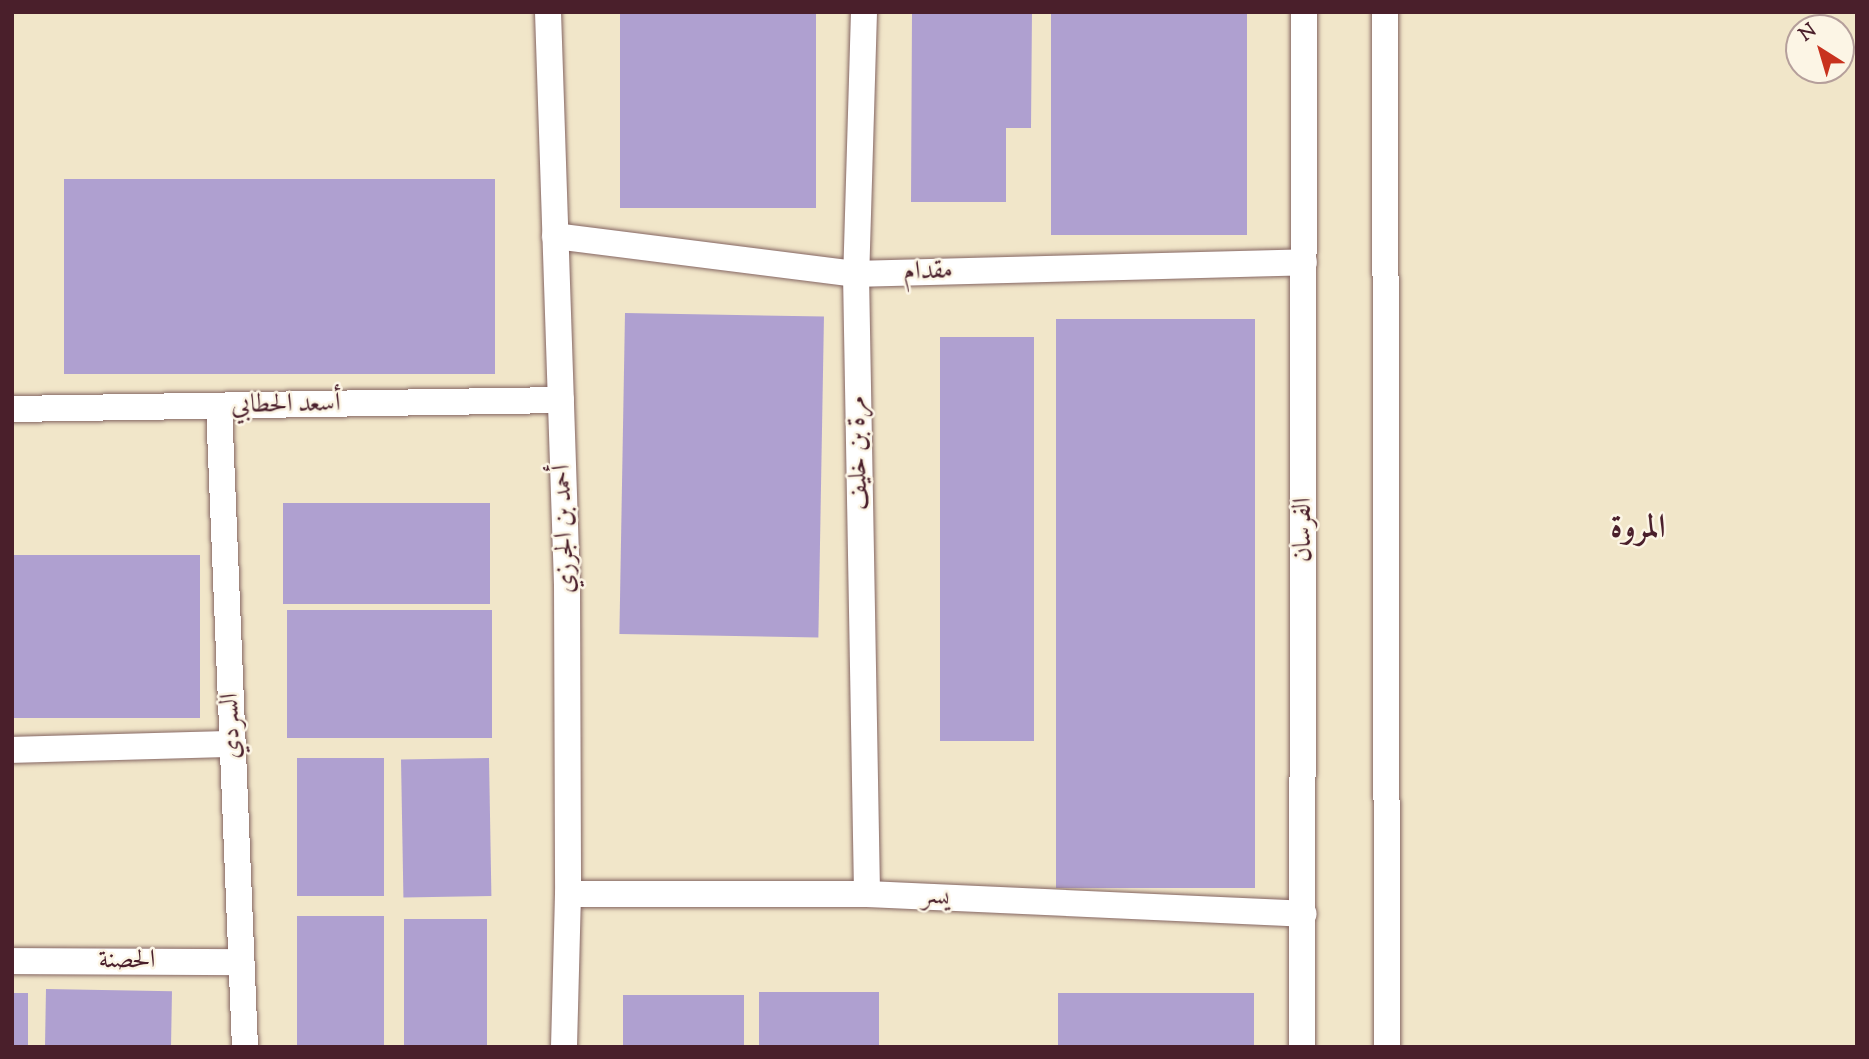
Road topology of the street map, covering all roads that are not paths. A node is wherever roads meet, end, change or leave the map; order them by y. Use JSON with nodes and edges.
{"nodes":[{"id":1,"x":548,"y":12,"type":"edge"},
{"id":2,"x":864,"y":12,"type":"edge"},
{"id":3,"x":1304,"y":12,"type":"edge"},
{"id":4,"x":1385,"y":12,"type":"edge"},
{"id":5,"x":555,"y":236,"type":"junction"},
{"id":6,"x":1304,"y":262,"type":"junction"},
{"id":7,"x":856,"y":274,"type":"junction"},
{"id":8,"x":561,"y":400,"type":"junction"},
{"id":9,"x":219,"y":406,"type":"junction"},
{"id":10,"x":12,"y":409,"type":"edge"},
{"id":11,"x":233,"y":744,"type":"junction"},
{"id":12,"x":12,"y":750,"type":"edge"},
{"id":13,"x":568,"y":894,"type":"junction"},
{"id":14,"x":867,"y":894,"type":"junction"},
{"id":15,"x":1304,"y":914,"type":"junction"},
{"id":16,"x":12,"y":961,"type":"edge"},
{"id":17,"x":242,"y":962,"type":"junction"},
{"id":18,"x":245,"y":1047,"type":"edge"},
{"id":19,"x":564,"y":1047,"type":"edge"},
{"id":20,"x":1302,"y":1047,"type":"edge"},
{"id":21,"x":1387,"y":1047,"type":"edge"}],
"edges":[{"from":1,"to":5,"type":"street","name":"أحمد بن الجرزي"},
{"from":2,"to":7,"type":"street","name":"مرة بن خليف"},
{"from":3,"to":6,"type":"street","name":"الفرسان"},
{"from":4,"to":21,"type":"street"},
{"from":5,"to":7,"type":"street","name":"مقدام"},
{"from":5,"to":8,"type":"street","name":"أحمد بن الجرزي"},
{"from":6,"to":7,"type":"street","name":"مقدام"},
{"from":6,"to":15,"type":"street","name":"الفرسان"},
{"from":7,"to":14,"type":"street","name":"مرة بن خليف"},
{"from":8,"to":9,"type":"street","name":"أسعد الحطابي"},
{"from":8,"to":13,"type":"street","name":"أحمد بن الجرزي"},
{"from":9,"to":10,"type":"street","name":"أسعد الحطابي"},
{"from":9,"to":11,"type":"street","name":"السردي"},
{"from":11,"to":12,"type":"street"},
{"from":11,"to":17,"type":"street","name":"السردي"},
{"from":13,"to":14,"type":"street","name":"يسر"},
{"from":13,"to":19,"type":"street","name":"أحمد بن الجرزي"},
{"from":14,"to":15,"type":"street","name":"يسر"},
{"from":15,"to":20,"type":"street","name":"الفرسان"},
{"from":16,"to":17,"type":"street","name":"الحصنة"},
{"from":17,"to":18,"type":"street","name":"السردي"}]}
